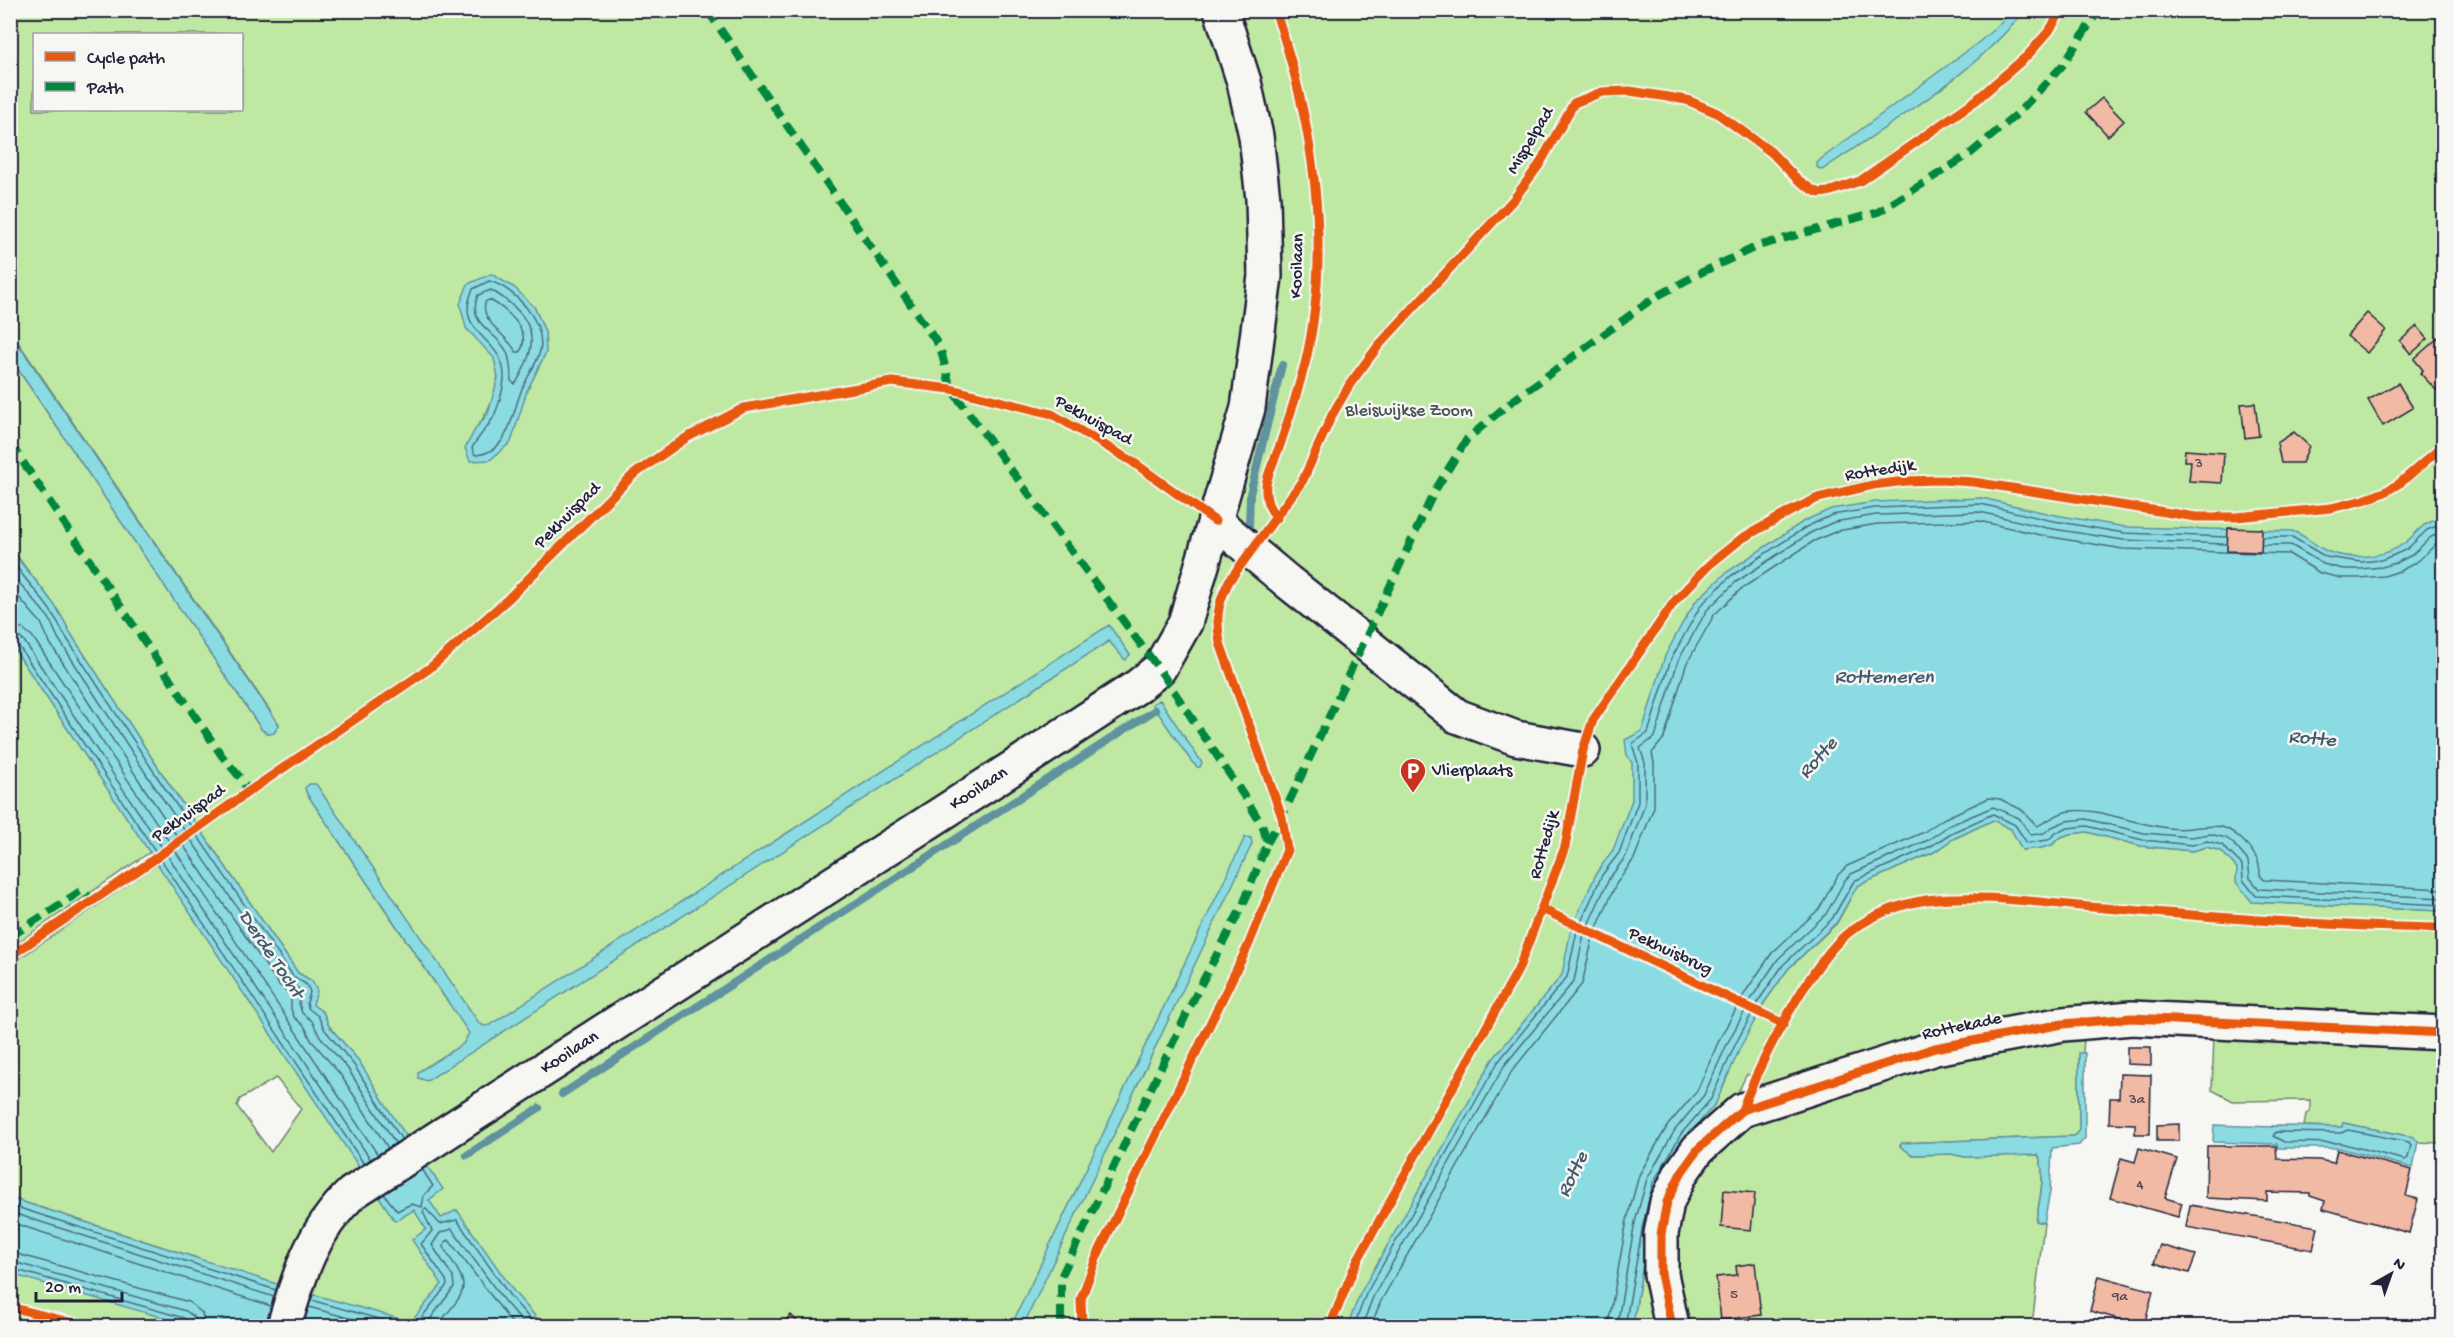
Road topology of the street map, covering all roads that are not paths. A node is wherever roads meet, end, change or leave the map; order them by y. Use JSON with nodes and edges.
{"nodes":[{"id":1,"x":1221,"y":10,"type":"edge"},
{"id":2,"x":1215,"y":521,"type":"junction"},
{"id":3,"x":1583,"y":750,"type":"dead end"},
{"id":4,"x":2444,"y":1033,"type":"edge"},
{"id":5,"x":284,"y":1326,"type":"edge"},
{"id":6,"x":1672,"y":1326,"type":"edge"}],
"edges":[{"from":1,"to":2,"type":"street","name":"Kooilaan"},
{"from":2,"to":3,"type":"street"},
{"from":2,"to":5,"type":"street","name":"Kooilaan"},
{"from":4,"to":6,"type":"street","name":"Rottekade"}]}
